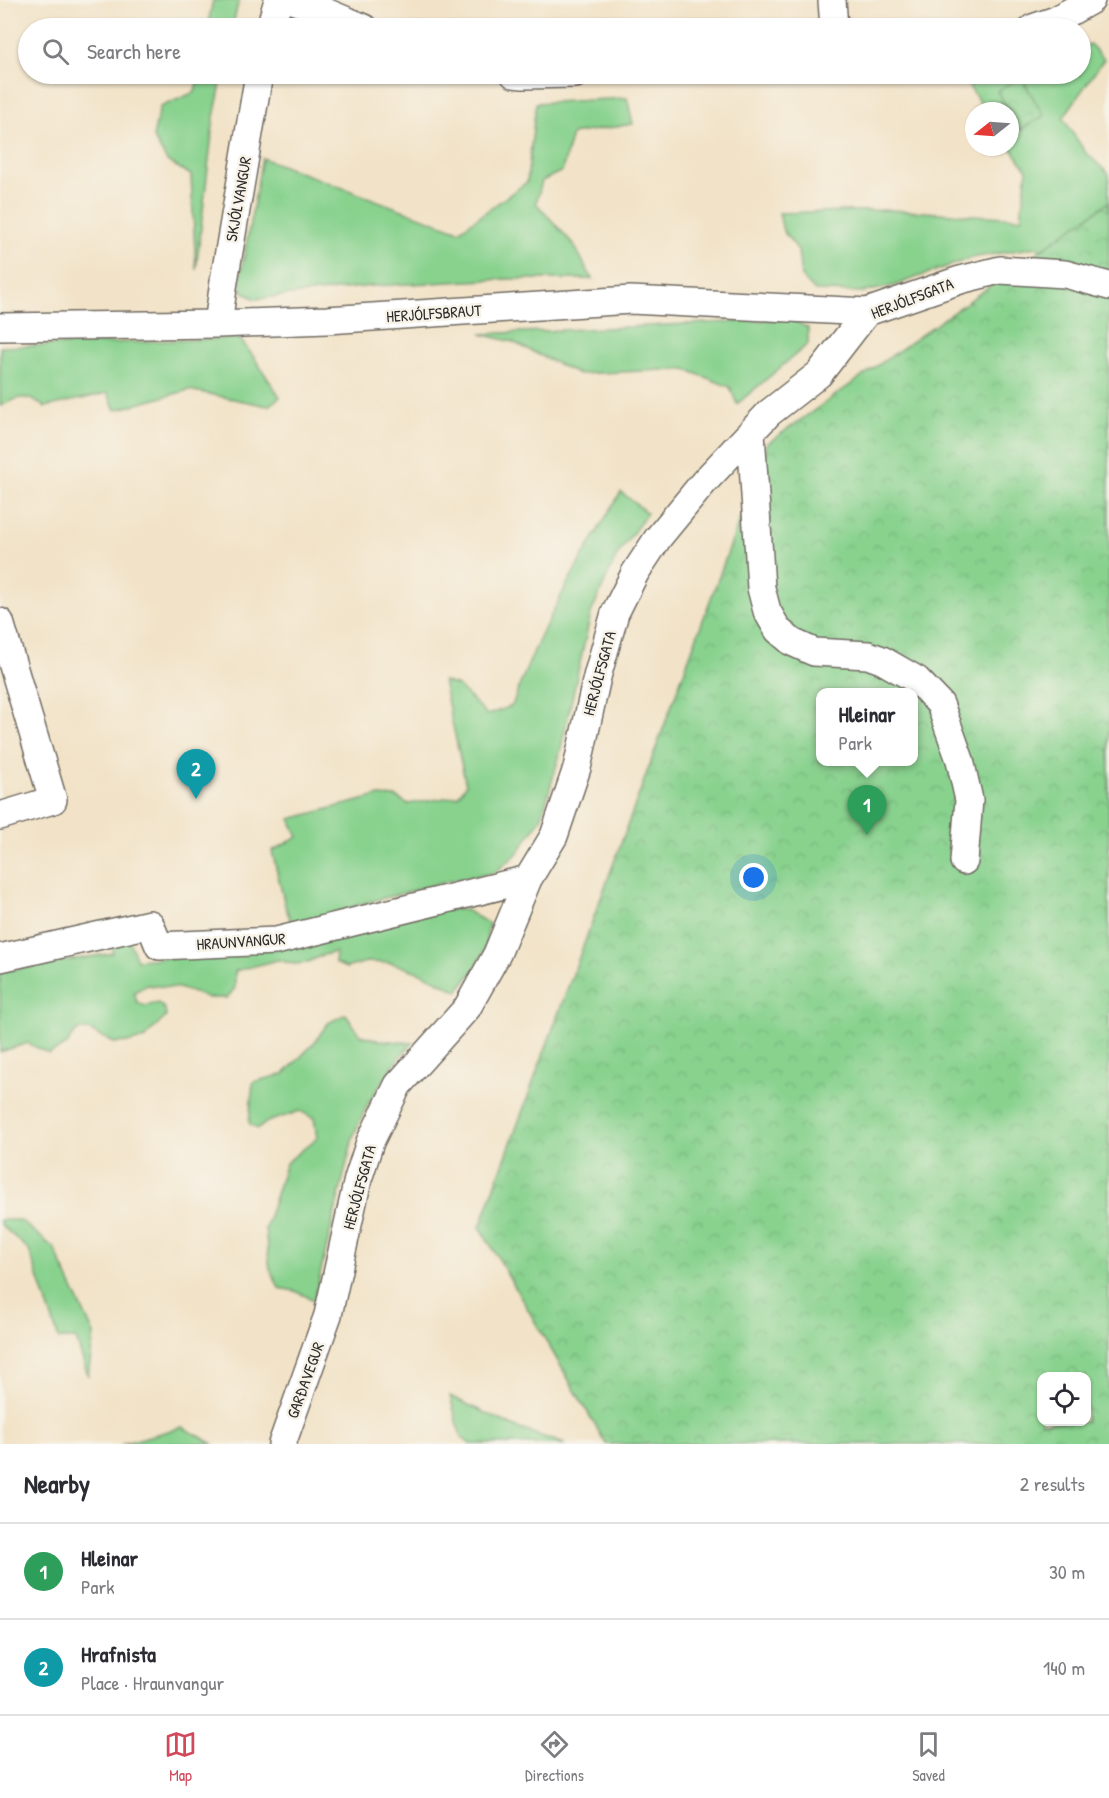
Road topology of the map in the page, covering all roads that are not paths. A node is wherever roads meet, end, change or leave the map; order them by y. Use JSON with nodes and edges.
{"nodes":[{"id":1,"x":278,"y":0,"type":"edge"},
{"id":2,"x":292,"y":0,"type":"edge"},
{"id":3,"x":832,"y":0,"type":"edge"},
{"id":4,"x":1091,"y":0,"type":"edge"},
{"id":5,"x":273,"y":18,"type":"edge"},
{"id":6,"x":340,"y":18,"type":"edge"},
{"id":7,"x":833,"y":18,"type":"edge"},
{"id":8,"x":1061,"y":18,"type":"edge"},
{"id":9,"x":257,"y":84,"type":"edge"},
{"id":10,"x":1109,"y":286,"type":"edge"},
{"id":11,"x":867,"y":312,"type":"junction"},
{"id":12,"x":218,"y":324,"type":"junction"},
{"id":13,"x":0,"y":327,"type":"edge"},
{"id":14,"x":751,"y":433,"type":"junction"},
{"id":15,"x":0,"y":622,"type":"edge"},
{"id":16,"x":0,"y":816,"type":"edge"},
{"id":17,"x":964,"y":861,"type":"dead end"},
{"id":18,"x":528,"y":879,"type":"junction"},
{"id":19,"x":0,"y":958,"type":"edge"},
{"id":20,"x":328,"y":1315,"type":"joint"},
{"id":21,"x":282,"y":1444,"type":"edge"}],
"edges":[{"from":1,"to":5,"type":"street"},
{"from":2,"to":6,"type":"street"},
{"from":3,"to":7,"type":"street"},
{"from":4,"to":8,"type":"street"},
{"from":9,"to":12,"type":"street","name":"SKJÓLVANGUR"},
{"from":10,"to":11,"type":"street","name":"HERJÓLFSGATA"},
{"from":11,"to":12,"type":"street","name":"HERJÓLFSBRAUT"},
{"from":11,"to":14,"type":"street","name":"HERJÓLFSGATA"},
{"from":12,"to":13,"type":"street","name":"HERJÓLFSBRAUT"},
{"from":14,"to":17,"type":"street"},
{"from":14,"to":18,"type":"street","name":"HERJÓLFSGATA"},
{"from":15,"to":16,"type":"street"},
{"from":18,"to":19,"type":"street","name":"HRAUNVANGUR"},
{"from":18,"to":20,"type":"street","name":"HERJÓLFSGATA"},
{"from":20,"to":21,"type":"street","name":"GARÐAVEGUR"}]}
